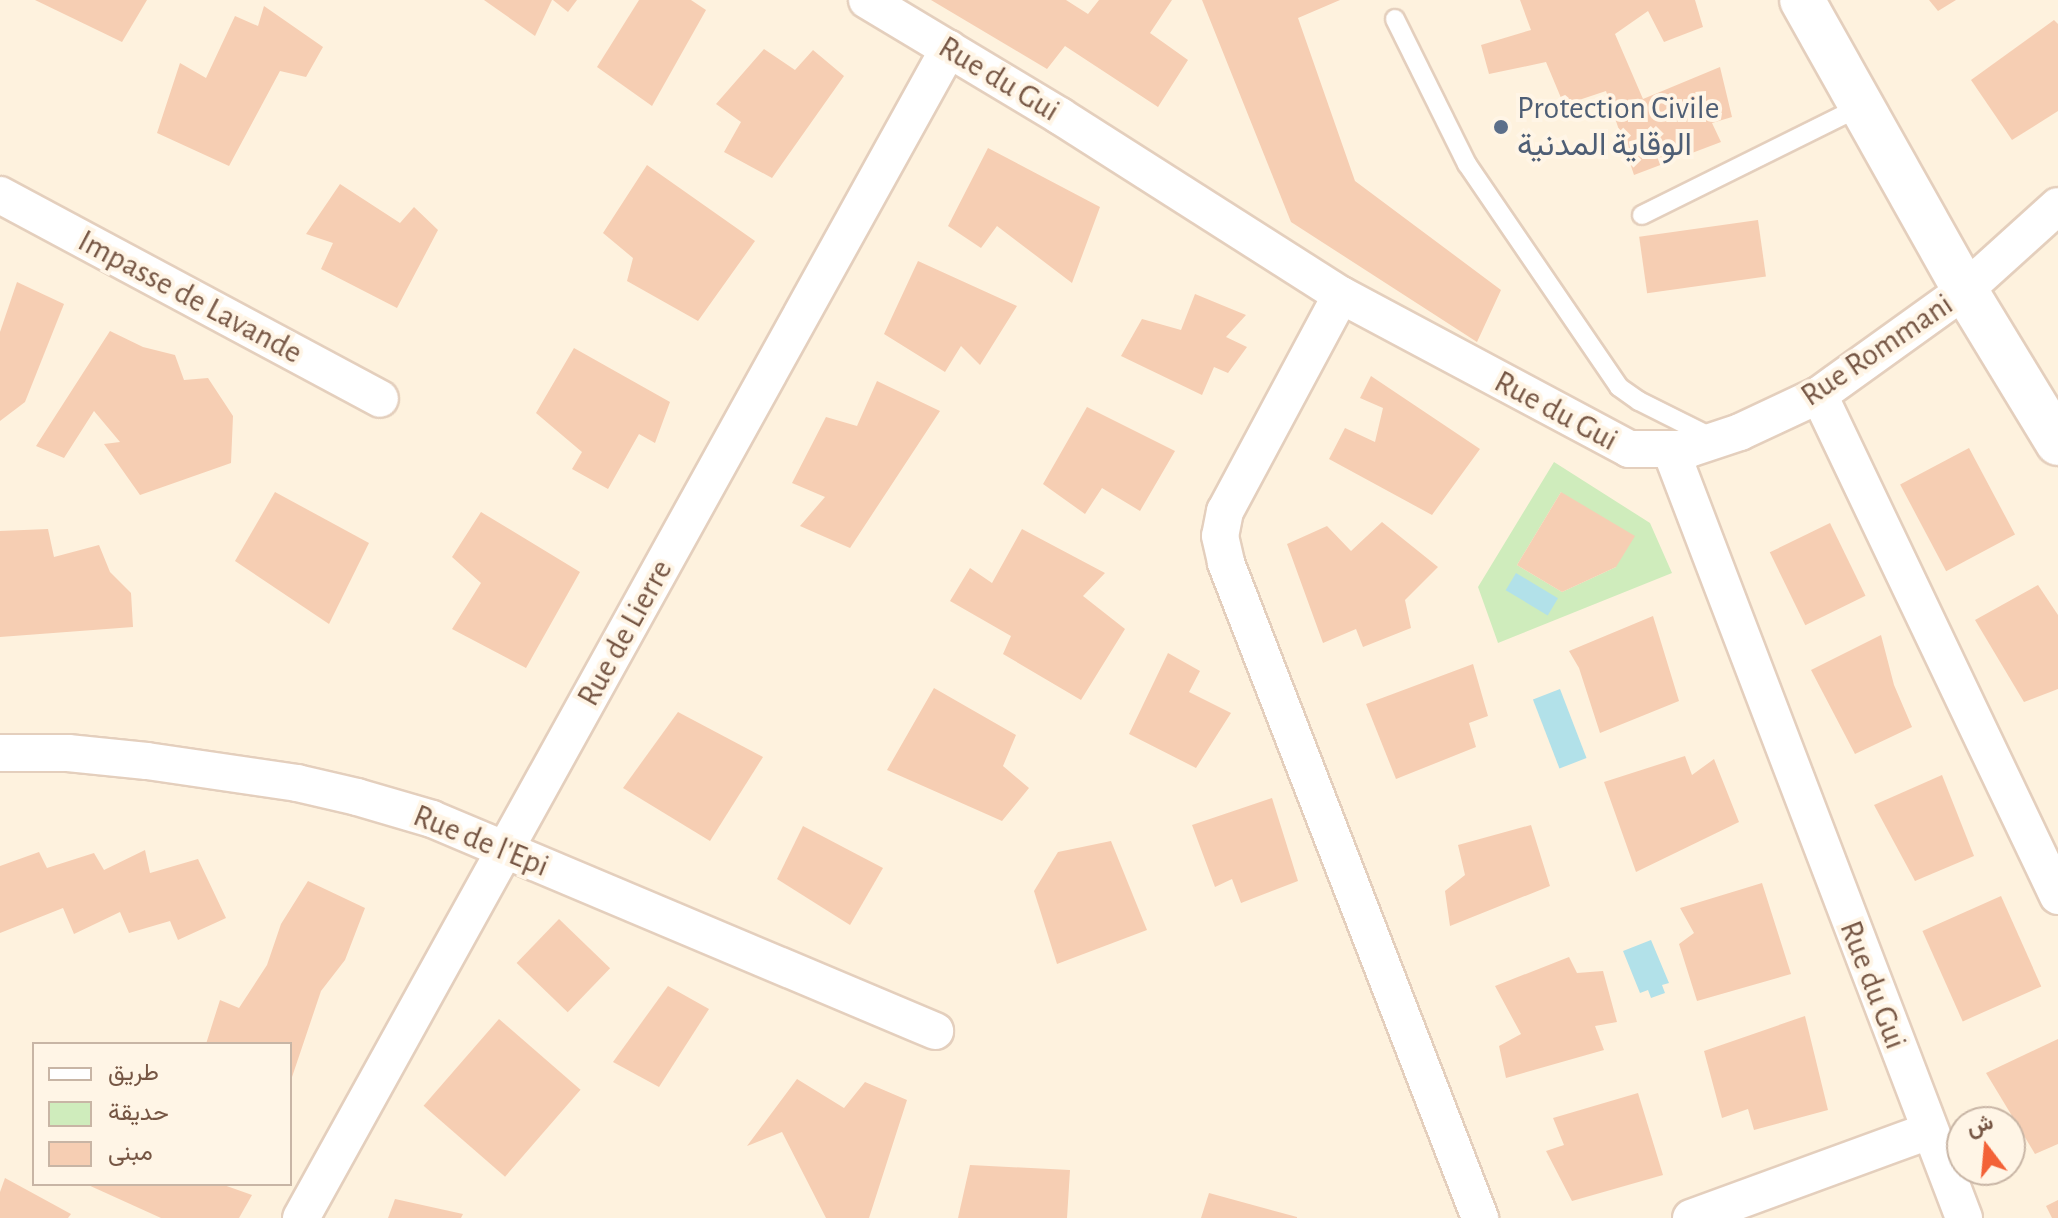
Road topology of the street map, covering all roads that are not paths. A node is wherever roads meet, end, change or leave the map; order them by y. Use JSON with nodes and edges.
{"nodes":[{"id":1,"x":867,"y":0,"type":"edge"},
{"id":2,"x":1802,"y":0,"type":"edge"},
{"id":3,"x":1395,"y":19,"type":"dead end"},
{"id":4,"x":949,"y":48,"type":"junction"},
{"id":5,"x":1862,"y":106,"type":"junction"},
{"id":6,"x":0,"y":195,"type":"edge"},
{"id":7,"x":2058,"y":206,"type":"edge"},
{"id":8,"x":1642,"y":215,"type":"dead end"},
{"id":9,"x":1965,"y":290,"type":"junction"},
{"id":10,"x":1341,"y":295,"type":"junction"},
{"id":11,"x":1819,"y":395,"type":"junction"},
{"id":12,"x":380,"y":399,"type":"dead end"},
{"id":13,"x":1718,"y":440,"type":"junction"},
{"id":14,"x":2058,"y":443,"type":"edge"},
{"id":15,"x":1671,"y":451,"type":"junction"},
{"id":16,"x":0,"y":753,"type":"edge"},
{"id":17,"x":505,"y":850,"type":"junction"},
{"id":18,"x":2058,"y":896,"type":"edge"},
{"id":19,"x":935,"y":1031,"type":"dead end"},
{"id":20,"x":1929,"y":1131,"type":"junction"},
{"id":21,"x":301,"y":1218,"type":"edge"},
{"id":22,"x":1480,"y":1218,"type":"edge"},
{"id":23,"x":1691,"y":1218,"type":"edge"},
{"id":24,"x":1964,"y":1218,"type":"edge"}],
"edges":[{"from":1,"to":4,"type":"street","name":"Rue du Gui"},
{"from":2,"to":5,"type":"street"},
{"from":3,"to":13,"type":"lane"},
{"from":4,"to":10,"type":"street","name":"Rue du Gui"},
{"from":4,"to":17,"type":"street","name":"Rue de Lierre"},
{"from":5,"to":8,"type":"lane"},
{"from":5,"to":9,"type":"street"},
{"from":6,"to":12,"type":"street","name":"Impasse de Lavande"},
{"from":7,"to":9,"type":"street","name":"Rue Rommani"},
{"from":9,"to":11,"type":"street","name":"Rue Rommani"},
{"from":9,"to":14,"type":"street"},
{"from":10,"to":15,"type":"street","name":"Rue du Gui"},
{"from":10,"to":22,"type":"street"},
{"from":11,"to":13,"type":"street","name":"Rue Rommani"},
{"from":11,"to":18,"type":"street"},
{"from":13,"to":15,"type":"street","name":"Rue Rommani"},
{"from":15,"to":20,"type":"street","name":"Rue du Gui"},
{"from":16,"to":17,"type":"street","name":"Rue de l'Epi"},
{"from":17,"to":19,"type":"street","name":"Rue de l'Epi"},
{"from":17,"to":21,"type":"street","name":"Rue de Lierre"},
{"from":20,"to":23,"type":"street"},
{"from":20,"to":24,"type":"street","name":"Rue du Gui"}]}
